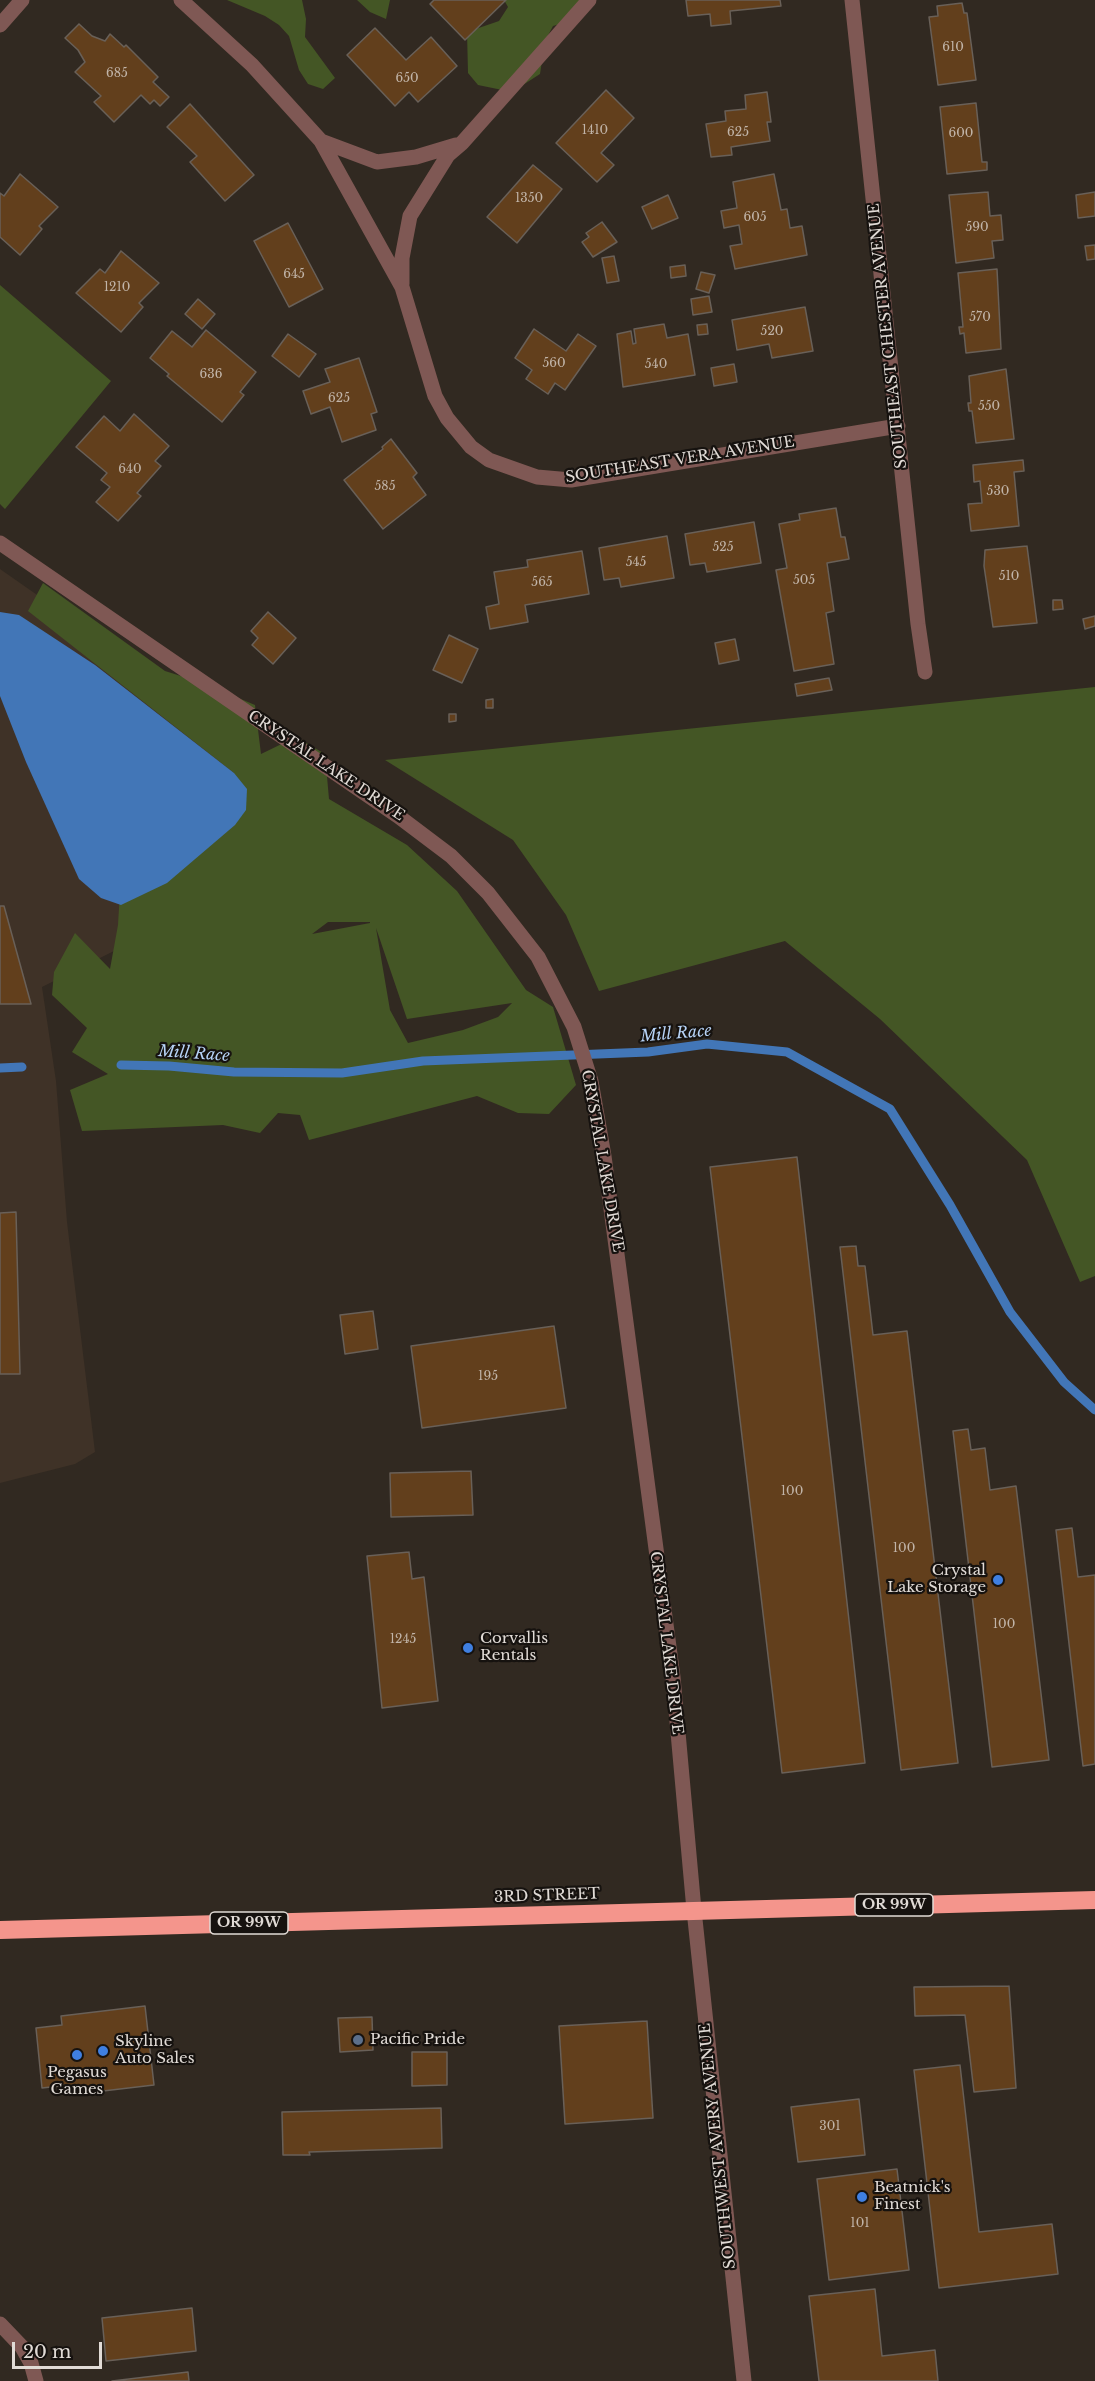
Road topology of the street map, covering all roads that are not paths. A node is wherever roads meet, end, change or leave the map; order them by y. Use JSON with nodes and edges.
{"nodes":[{"id":1,"x":22,"y":0,"type":"edge"},
{"id":2,"x":181,"y":0,"type":"edge"},
{"id":3,"x":589,"y":0,"type":"edge"},
{"id":4,"x":852,"y":0,"type":"edge"},
{"id":5,"x":0,"y":25,"type":"edge"},
{"id":6,"x":321,"y":141,"type":"junction"},
{"id":7,"x":462,"y":143,"type":"junction"},
{"id":8,"x":402,"y":286,"type":"junction"},
{"id":9,"x":898,"y":426,"type":"junction"},
{"id":10,"x":0,"y":543,"type":"edge"},
{"id":11,"x":925,"y":672,"type":"dead end"},
{"id":12,"x":1095,"y":1900,"type":"edge"},
{"id":13,"x":694,"y":1910,"type":"junction"},
{"id":14,"x":0,"y":1930,"type":"edge"},
{"id":15,"x":0,"y":2324,"type":"edge"},
{"id":16,"x":36,"y":2381,"type":"edge"},
{"id":17,"x":744,"y":2381,"type":"edge"}],
"edges":[{"from":1,"to":5,"type":"street"},
{"from":2,"to":6,"type":"street","name":"SOUTHEAST VERA AVENUE"},
{"from":3,"to":7,"type":"street"},
{"from":4,"to":9,"type":"street","name":"SOUTHEAST CHESTER AVENUE"},
{"from":6,"to":7,"type":"street"},
{"from":6,"to":8,"type":"street","name":"SOUTHEAST VERA AVENUE"},
{"from":7,"to":8,"type":"street"},
{"from":8,"to":9,"type":"street","name":"SOUTHEAST VERA AVENUE"},
{"from":9,"to":11,"type":"street","name":"SOUTHEAST CHESTER AVENUE"},
{"from":10,"to":13,"type":"street","name":"CRYSTAL LAKE DRIVE"},
{"from":12,"to":13,"type":"highway","name":"3RD STREET","number":"OR 99W"},
{"from":13,"to":14,"type":"highway","name":"3RD STREET","number":"OR 99W"},
{"from":13,"to":17,"type":"street","name":"SOUTHWEST AVERY AVENUE"},
{"from":15,"to":16,"type":"street"}]}
